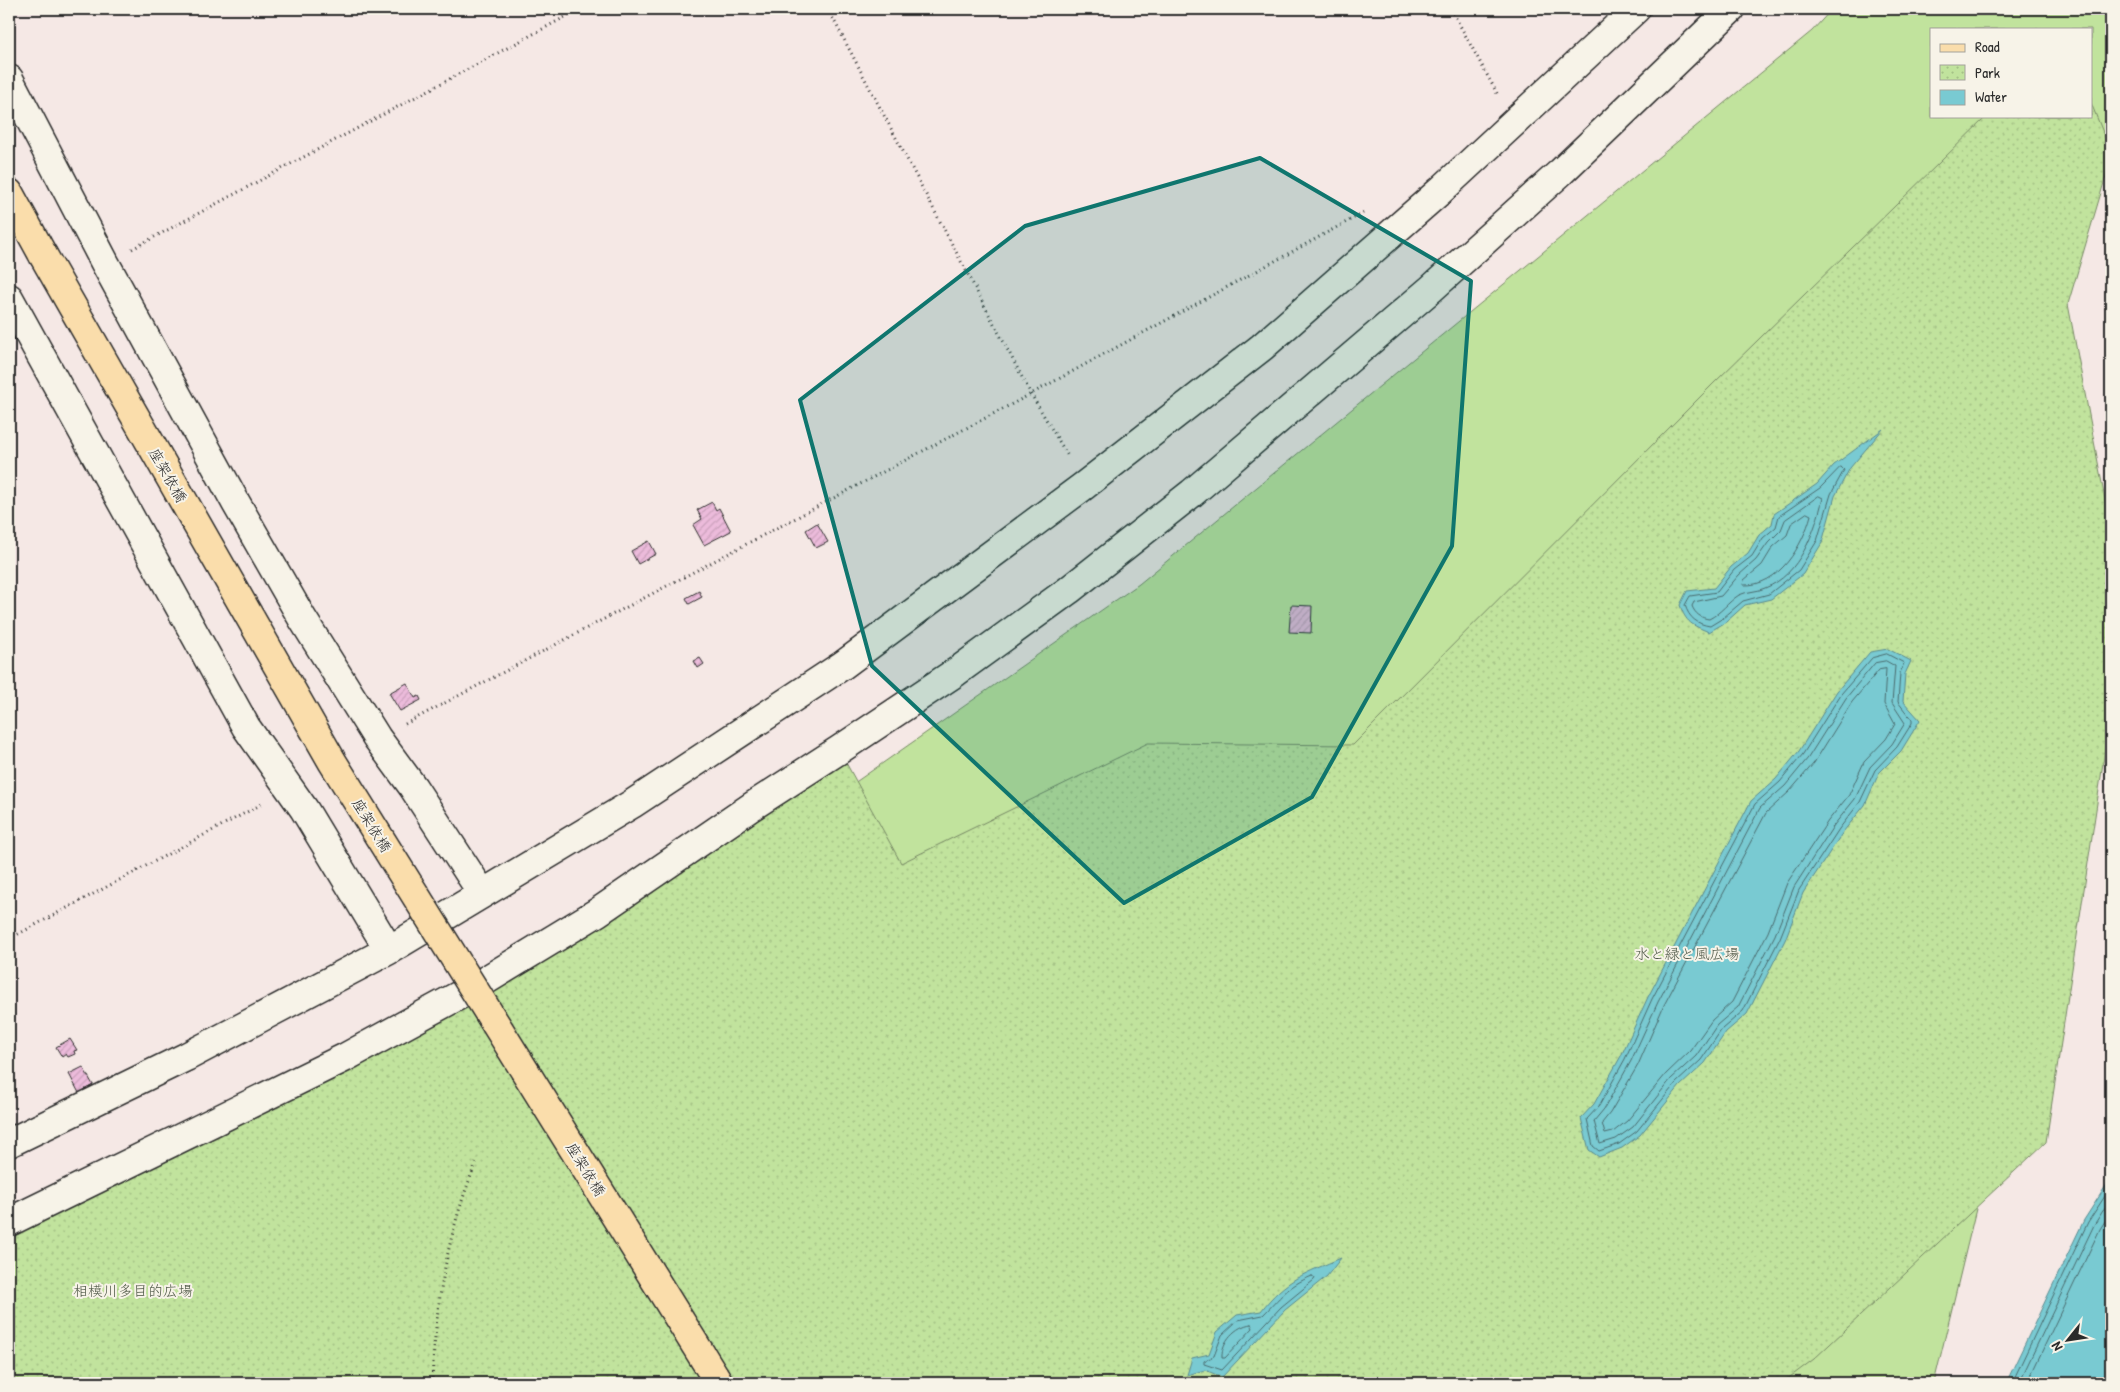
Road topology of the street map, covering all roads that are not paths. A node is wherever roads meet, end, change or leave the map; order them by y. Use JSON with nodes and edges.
{"nodes":[{"id":1,"x":1636,"y":9,"type":"edge"},
{"id":2,"x":1731,"y":9,"type":"edge"},
{"id":3,"x":9,"y":79,"type":"edge"},
{"id":4,"x":9,"y":193,"type":"edge"},
{"id":5,"x":9,"y":298,"type":"edge"},
{"id":6,"x":482,"y":893,"type":"junction"},
{"id":7,"x":390,"y":950,"type":"junction"},
{"id":8,"x":9,"y":1143,"type":"edge"},
{"id":9,"x":9,"y":1222,"type":"edge"},
{"id":10,"x":719,"y":1383,"type":"edge"}],
"edges":[{"from":1,"to":6,"type":"street"},
{"from":2,"to":9,"type":"street"},
{"from":3,"to":6,"type":"street"},
{"from":4,"to":10,"type":"main road","name":"座架依橋","bridge":true},
{"from":5,"to":7,"type":"street"},
{"from":6,"to":7,"type":"street"},
{"from":7,"to":8,"type":"street"}]}
